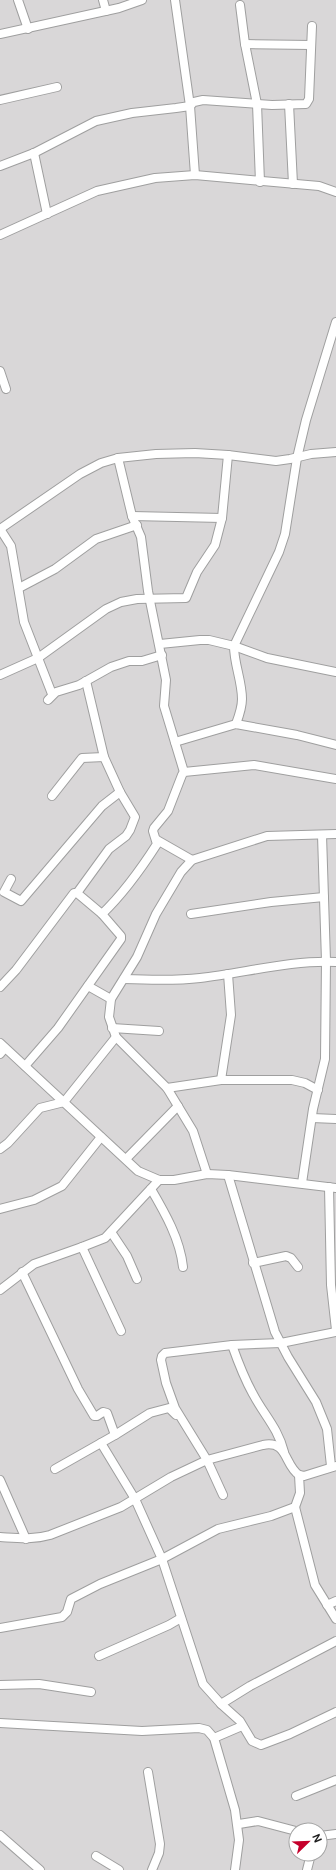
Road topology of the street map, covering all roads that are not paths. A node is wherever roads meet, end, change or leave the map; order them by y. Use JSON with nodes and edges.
{"nodes":[{"id":1,"x":18,"y":0,"type":"edge"},
{"id":2,"x":103,"y":0,"type":"edge"},
{"id":3,"x":142,"y":0,"type":"edge"},
{"id":4,"x":175,"y":0,"type":"edge"},
{"id":5,"x":240,"y":5,"type":"dead end"},
{"id":6,"x":106,"y":11,"type":"junction"},
{"id":7,"x":312,"y":26,"type":"dead end"},
{"id":8,"x":28,"y":29,"type":"junction"},
{"id":9,"x":0,"y":34,"type":"edge"},
{"id":10,"x":245,"y":44,"type":"junction"},
{"id":11,"x":310,"y":45,"type":"junction"},
{"id":12,"x":57,"y":87,"type":"dead end"},
{"id":13,"x":0,"y":100,"type":"edge"},
{"id":14,"x":258,"y":104,"type":"junction"},
{"id":15,"x":288,"y":104,"type":"junction"},
{"id":16,"x":190,"y":106,"type":"junction"},
{"id":17,"x":34,"y":153,"type":"junction"},
{"id":18,"x":0,"y":166,"type":"edge"},
{"id":19,"x":195,"y":175,"type":"junction"},
{"id":20,"x":260,"y":182,"type":"junction"},
{"id":21,"x":293,"y":184,"type":"junction"},
{"id":22,"x":336,"y":192,"type":"edge"},
{"id":23,"x":47,"y":214,"type":"junction"},
{"id":24,"x":0,"y":234,"type":"edge"},
{"id":25,"x":336,"y":322,"type":"edge"},
{"id":26,"x":0,"y":371,"type":"edge"},
{"id":27,"x":6,"y":389,"type":"dead end"},
{"id":28,"x":336,"y":452,"type":"edge"},
{"id":29,"x":228,"y":455,"type":"junction"},
{"id":30,"x":118,"y":458,"type":"junction"},
{"id":31,"x":297,"y":458,"type":"junction"},
{"id":32,"x":132,"y":516,"type":"junction"},
{"id":33,"x":222,"y":518,"type":"junction"},
{"id":34,"x":137,"y":525,"type":"junction"},
{"id":35,"x":0,"y":529,"type":"edge"},
{"id":36,"x":19,"y":588,"type":"junction"},
{"id":37,"x":150,"y":599,"type":"junction"},
{"id":38,"x":160,"y":644,"type":"junction"},
{"id":39,"x":234,"y":646,"type":"junction"},
{"id":40,"x":162,"y":655,"type":"junction"},
{"id":41,"x":38,"y":658,"type":"junction"},
{"id":42,"x":336,"y":672,"type":"edge"},
{"id":43,"x":0,"y":675,"type":"edge"},
{"id":44,"x":86,"y":681,"type":"junction"},
{"id":45,"x":236,"y":724,"type":"junction"},
{"id":46,"x":175,"y":742,"type":"junction"},
{"id":47,"x":336,"y":745,"type":"edge"},
{"id":48,"x":104,"y":757,"type":"junction"},
{"id":49,"x":184,"y":772,"type":"junction"},
{"id":50,"x":336,"y":778,"type":"edge"},
{"id":51,"x":120,"y":792,"type":"junction"},
{"id":52,"x":52,"y":796,"type":"dead end"},
{"id":53,"x":336,"y":834,"type":"edge"},
{"id":54,"x":322,"y":835,"type":"junction"},
{"id":55,"x":157,"y":840,"type":"junction"},
{"id":56,"x":192,"y":860,"type":"junction"},
{"id":57,"x":11,"y":879,"type":"dead end"},
{"id":58,"x":77,"y":893,"type":"junction"},
{"id":59,"x":324,"y":897,"type":"junction"},
{"id":60,"x":102,"y":914,"type":"junction"},
{"id":61,"x":190,"y":914,"type":"dead end"},
{"id":62,"x":326,"y":961,"type":"junction"},
{"id":63,"x":336,"y":962,"type":"edge"},
{"id":64,"x":228,"y":974,"type":"junction"},
{"id":65,"x":124,"y":979,"type":"junction"},
{"id":66,"x":88,"y":986,"type":"junction"},
{"id":67,"x":0,"y":987,"type":"edge"},
{"id":68,"x":111,"y":999,"type":"junction"},
{"id":69,"x":112,"y":1028,"type":"junction"},
{"id":70,"x":159,"y":1031,"type":"dead end"},
{"id":71,"x":116,"y":1037,"type":"junction"},
{"id":72,"x":2,"y":1048,"type":"edge"},
{"id":73,"x":25,"y":1066,"type":"junction"},
{"id":74,"x":221,"y":1080,"type":"junction"},
{"id":75,"x":167,"y":1088,"type":"junction"},
{"id":76,"x":318,"y":1090,"type":"junction"},
{"id":77,"x":64,"y":1102,"type":"junction"},
{"id":78,"x":178,"y":1106,"type":"junction"},
{"id":79,"x":312,"y":1118,"type":"junction"},
{"id":80,"x":336,"y":1119,"type":"edge"},
{"id":81,"x":101,"y":1137,"type":"junction"},
{"id":82,"x":0,"y":1149,"type":"edge"},
{"id":83,"x":126,"y":1159,"type":"junction"},
{"id":84,"x":207,"y":1174,"type":"junction"},
{"id":85,"x":228,"y":1175,"type":"junction"},
{"id":86,"x":159,"y":1180,"type":"junction"},
{"id":87,"x":302,"y":1183,"type":"junction"},
{"id":88,"x":151,"y":1188,"type":"junction"},
{"id":89,"x":333,"y":1188,"type":"edge"},
{"id":90,"x":0,"y":1209,"type":"edge"},
{"id":91,"x":111,"y":1232,"type":"junction"},
{"id":92,"x":82,"y":1247,"type":"junction"},
{"id":93,"x":253,"y":1263,"type":"junction"},
{"id":94,"x":183,"y":1267,"type":"dead end"},
{"id":95,"x":298,"y":1267,"type":"dead end"},
{"id":96,"x":22,"y":1272,"type":"junction"},
{"id":97,"x":137,"y":1279,"type":"dead end"},
{"id":98,"x":0,"y":1290,"type":"edge"},
{"id":99,"x":121,"y":1331,"type":"dead end"},
{"id":100,"x":336,"y":1331,"type":"edge"},
{"id":101,"x":281,"y":1343,"type":"junction"},
{"id":102,"x":232,"y":1345,"type":"junction"},
{"id":103,"x":180,"y":1416,"type":"junction"},
{"id":104,"x":115,"y":1436,"type":"junction"},
{"id":105,"x":101,"y":1443,"type":"junction"},
{"id":106,"x":284,"y":1452,"type":"junction"},
{"id":107,"x":207,"y":1460,"type":"junction"},
{"id":108,"x":334,"y":1466,"type":"edge"},
{"id":109,"x":55,"y":1468,"type":"dead end"},
{"id":110,"x":298,"y":1476,"type":"junction"},
{"id":111,"x":0,"y":1480,"type":"edge"},
{"id":112,"x":223,"y":1495,"type":"dead end"},
{"id":113,"x":135,"y":1499,"type":"junction"},
{"id":114,"x":295,"y":1508,"type":"junction"},
{"id":115,"x":0,"y":1537,"type":"edge"},
{"id":116,"x":26,"y":1539,"type":"junction"},
{"id":117,"x":162,"y":1559,"type":"junction"},
{"id":118,"x":336,"y":1601,"type":"edge"},
{"id":119,"x":327,"y":1605,"type":"junction"},
{"id":120,"x":181,"y":1618,"type":"junction"},
{"id":121,"x":336,"y":1619,"type":"edge"},
{"id":122,"x":0,"y":1628,"type":"edge"},
{"id":123,"x":336,"y":1641,"type":"edge"},
{"id":124,"x":99,"y":1656,"type":"dead end"},
{"id":125,"x":0,"y":1685,"type":"edge"},
{"id":126,"x":91,"y":1692,"type":"dead end"},
{"id":127,"x":221,"y":1704,"type":"junction"},
{"id":128,"x":336,"y":1712,"type":"edge"},
{"id":129,"x":0,"y":1723,"type":"edge"},
{"id":130,"x":242,"y":1726,"type":"junction"},
{"id":131,"x":214,"y":1738,"type":"junction"},
{"id":132,"x":148,"y":1772,"type":"dead end"},
{"id":133,"x":336,"y":1780,"type":"edge"},
{"id":134,"x":296,"y":1796,"type":"dead end"},
{"id":135,"x":238,"y":1824,"type":"junction"},
{"id":136,"x":288,"y":1829,"type":"edge"},
{"id":137,"x":0,"y":1835,"type":"edge"},
{"id":138,"x":96,"y":1856,"type":"dead end"},
{"id":139,"x":40,"y":1870,"type":"edge"},
{"id":140,"x":119,"y":1870,"type":"edge"},
{"id":141,"x":152,"y":1870,"type":"edge"},
{"id":142,"x":235,"y":1870,"type":"edge"}],
"edges":[{"from":1,"to":8,"type":"street"},
{"from":2,"to":6,"type":"street"},
{"from":3,"to":6,"type":"street"},
{"from":4,"to":16,"type":"street"},
{"from":5,"to":10,"type":"street"},
{"from":6,"to":8,"type":"street"},
{"from":7,"to":11,"type":"street"},
{"from":8,"to":9,"type":"street"},
{"from":10,"to":11,"type":"street"},
{"from":10,"to":14,"type":"street"},
{"from":11,"to":15,"type":"street"},
{"from":12,"to":13,"type":"street"},
{"from":14,"to":15,"type":"street"},
{"from":14,"to":16,"type":"street"},
{"from":14,"to":20,"type":"street"},
{"from":15,"to":21,"type":"street"},
{"from":16,"to":17,"type":"street"},
{"from":16,"to":19,"type":"street"},
{"from":17,"to":18,"type":"street"},
{"from":17,"to":23,"type":"street"},
{"from":19,"to":20,"type":"street"},
{"from":19,"to":23,"type":"street"},
{"from":20,"to":21,"type":"street"},
{"from":21,"to":22,"type":"street"},
{"from":23,"to":24,"type":"street"},
{"from":25,"to":31,"type":"street"},
{"from":26,"to":27,"type":"street"},
{"from":28,"to":31,"type":"street"},
{"from":29,"to":30,"type":"street"},
{"from":29,"to":31,"type":"street"},
{"from":29,"to":33,"type":"street"},
{"from":30,"to":32,"type":"street"},
{"from":30,"to":35,"type":"street"},
{"from":31,"to":39,"type":"street"},
{"from":32,"to":33,"type":"street"},
{"from":32,"to":34,"type":"street"},
{"from":33,"to":37,"type":"street"},
{"from":34,"to":36,"type":"street"},
{"from":34,"to":37,"type":"street"},
{"from":35,"to":36,"type":"street"},
{"from":36,"to":41,"type":"street"},
{"from":37,"to":38,"type":"street"},
{"from":37,"to":41,"type":"street"},
{"from":38,"to":39,"type":"street"},
{"from":38,"to":40,"type":"street"},
{"from":39,"to":42,"type":"street"},
{"from":39,"to":45,"type":"street"},
{"from":40,"to":44,"type":"street"},
{"from":40,"to":46,"type":"street"},
{"from":41,"to":43,"type":"street"},
{"from":41,"to":44,"type":"street"},
{"from":44,"to":48,"type":"street"},
{"from":45,"to":46,"type":"street"},
{"from":45,"to":47,"type":"street"},
{"from":46,"to":49,"type":"street"},
{"from":48,"to":51,"type":"street"},
{"from":48,"to":52,"type":"street"},
{"from":49,"to":50,"type":"street"},
{"from":49,"to":55,"type":"street"},
{"from":51,"to":57,"type":"street"},
{"from":51,"to":58,"type":"street"},
{"from":53,"to":54,"type":"street"},
{"from":54,"to":56,"type":"street"},
{"from":54,"to":59,"type":"street"},
{"from":55,"to":56,"type":"street"},
{"from":55,"to":60,"type":"street"},
{"from":56,"to":65,"type":"street"},
{"from":58,"to":60,"type":"street"},
{"from":58,"to":67,"type":"street"},
{"from":59,"to":61,"type":"street"},
{"from":59,"to":62,"type":"street"},
{"from":60,"to":66,"type":"street"},
{"from":62,"to":63,"type":"street"},
{"from":62,"to":64,"type":"street"},
{"from":62,"to":76,"type":"street"},
{"from":64,"to":65,"type":"street"},
{"from":64,"to":74,"type":"street"},
{"from":65,"to":68,"type":"street"},
{"from":66,"to":68,"type":"street"},
{"from":66,"to":73,"type":"street"},
{"from":68,"to":69,"type":"street"},
{"from":69,"to":70,"type":"street"},
{"from":69,"to":71,"type":"street"},
{"from":71,"to":75,"type":"street"},
{"from":71,"to":77,"type":"street"},
{"from":72,"to":73,"type":"street"},
{"from":73,"to":77,"type":"street"},
{"from":74,"to":75,"type":"street"},
{"from":74,"to":76,"type":"street"},
{"from":75,"to":78,"type":"street"},
{"from":76,"to":79,"type":"street"},
{"from":77,"to":81,"type":"street"},
{"from":77,"to":82,"type":"street"},
{"from":78,"to":83,"type":"street"},
{"from":78,"to":84,"type":"street"},
{"from":79,"to":80,"type":"street"},
{"from":79,"to":87,"type":"street"},
{"from":81,"to":83,"type":"street"},
{"from":81,"to":90,"type":"street"},
{"from":83,"to":86,"type":"street"},
{"from":84,"to":85,"type":"street"},
{"from":84,"to":86,"type":"street"},
{"from":85,"to":87,"type":"street"},
{"from":85,"to":93,"type":"street"},
{"from":86,"to":88,"type":"street"},
{"from":87,"to":89,"type":"street"},
{"from":88,"to":91,"type":"street"},
{"from":88,"to":94,"type":"street"},
{"from":89,"to":100,"type":"street"},
{"from":91,"to":92,"type":"street"},
{"from":91,"to":97,"type":"street"},
{"from":92,"to":96,"type":"street"},
{"from":92,"to":99,"type":"street"},
{"from":93,"to":95,"type":"street"},
{"from":93,"to":101,"type":"street"},
{"from":96,"to":98,"type":"street"},
{"from":96,"to":104,"type":"street"},
{"from":100,"to":101,"type":"street"},
{"from":101,"to":102,"type":"street"},
{"from":101,"to":108,"type":"street"},
{"from":102,"to":103,"type":"street"},
{"from":102,"to":106,"type":"street"},
{"from":103,"to":104,"type":"street"},
{"from":103,"to":107,"type":"street"},
{"from":104,"to":105,"type":"street"},
{"from":105,"to":109,"type":"street"},
{"from":105,"to":113,"type":"street"},
{"from":106,"to":107,"type":"street"},
{"from":106,"to":110,"type":"street"},
{"from":107,"to":112,"type":"street"},
{"from":107,"to":113,"type":"street"},
{"from":108,"to":110,"type":"street"},
{"from":110,"to":114,"type":"street"},
{"from":111,"to":116,"type":"street"},
{"from":113,"to":116,"type":"street"},
{"from":113,"to":117,"type":"street"},
{"from":114,"to":117,"type":"street"},
{"from":114,"to":119,"type":"street"},
{"from":115,"to":116,"type":"street"},
{"from":117,"to":120,"type":"street"},
{"from":117,"to":122,"type":"street"},
{"from":118,"to":119,"type":"street"},
{"from":119,"to":121,"type":"street"},
{"from":120,"to":124,"type":"street"},
{"from":120,"to":127,"type":"street"},
{"from":123,"to":127,"type":"street"},
{"from":125,"to":126,"type":"street"},
{"from":127,"to":130,"type":"street"},
{"from":128,"to":130,"type":"street"},
{"from":129,"to":131,"type":"street"},
{"from":130,"to":131,"type":"street"},
{"from":131,"to":135,"type":"street"},
{"from":132,"to":141,"type":"street"},
{"from":133,"to":134,"type":"street"},
{"from":135,"to":136,"type":"street"},
{"from":135,"to":142,"type":"street"},
{"from":137,"to":139,"type":"street"},
{"from":138,"to":140,"type":"street"}]}
